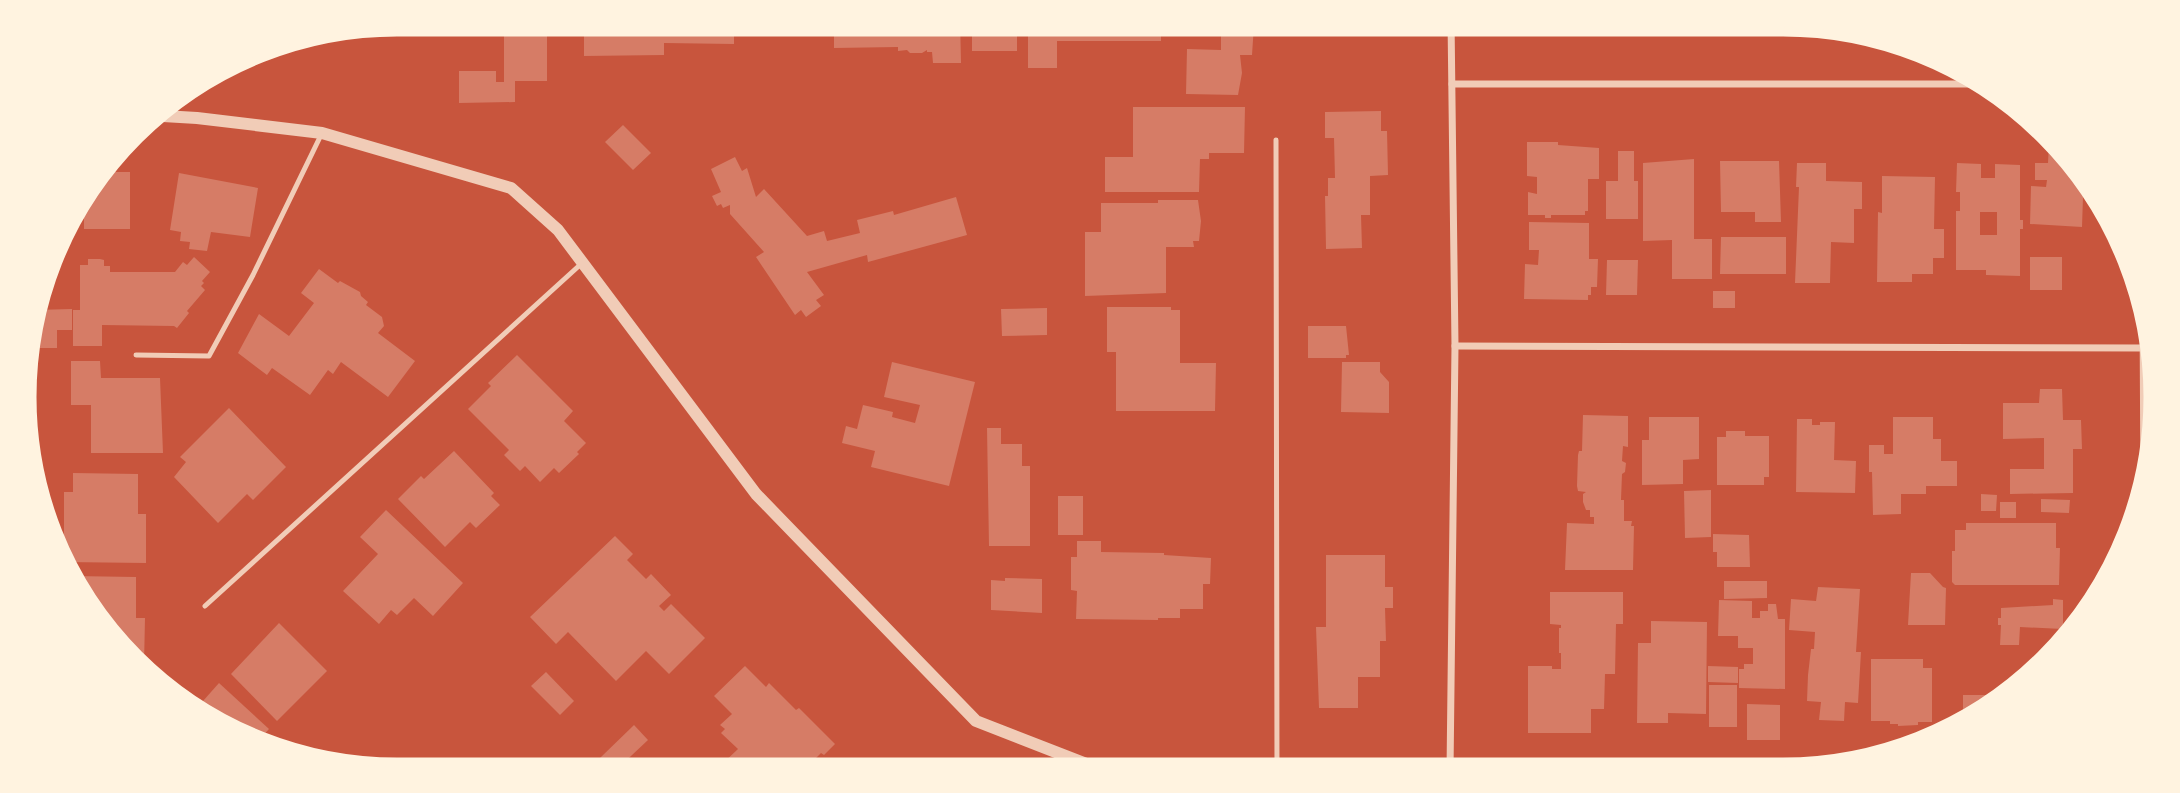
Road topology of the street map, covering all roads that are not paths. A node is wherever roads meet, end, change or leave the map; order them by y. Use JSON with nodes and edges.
{"nodes":[{"id":1,"x":1451,"y":32,"type":"edge"},
{"id":2,"x":1452,"y":84,"type":"junction"},
{"id":3,"x":1972,"y":84,"type":"edge"},
{"id":4,"x":164,"y":115,"type":"edge"},
{"id":5,"x":322,"y":133,"type":"junction"},
{"id":6,"x":1276,"y":141,"type":"dead end"},
{"id":7,"x":583,"y":262,"type":"junction"},
{"id":8,"x":2144,"y":342,"type":"edge"},
{"id":9,"x":1455,"y":346,"type":"junction"},
{"id":10,"x":2144,"y":348,"type":"junction"},
{"id":11,"x":136,"y":355,"type":"dead end"},
{"id":12,"x":2144,"y":450,"type":"edge"},
{"id":13,"x":205,"y":606,"type":"dead end"},
{"id":14,"x":1081,"y":762,"type":"edge"},
{"id":15,"x":1277,"y":762,"type":"edge"},
{"id":16,"x":1450,"y":762,"type":"edge"}],
"edges":[{"from":1,"to":2,"type":"street"},
{"from":2,"to":3,"type":"street"},
{"from":2,"to":9,"type":"street"},
{"from":4,"to":5,"type":"street"},
{"from":5,"to":7,"type":"street"},
{"from":5,"to":11,"type":"lane"},
{"from":6,"to":15,"type":"lane"},
{"from":7,"to":13,"type":"lane"},
{"from":7,"to":14,"type":"street"},
{"from":8,"to":10,"type":"street"},
{"from":9,"to":10,"type":"street"},
{"from":9,"to":16,"type":"street"},
{"from":10,"to":12,"type":"street"}]}
